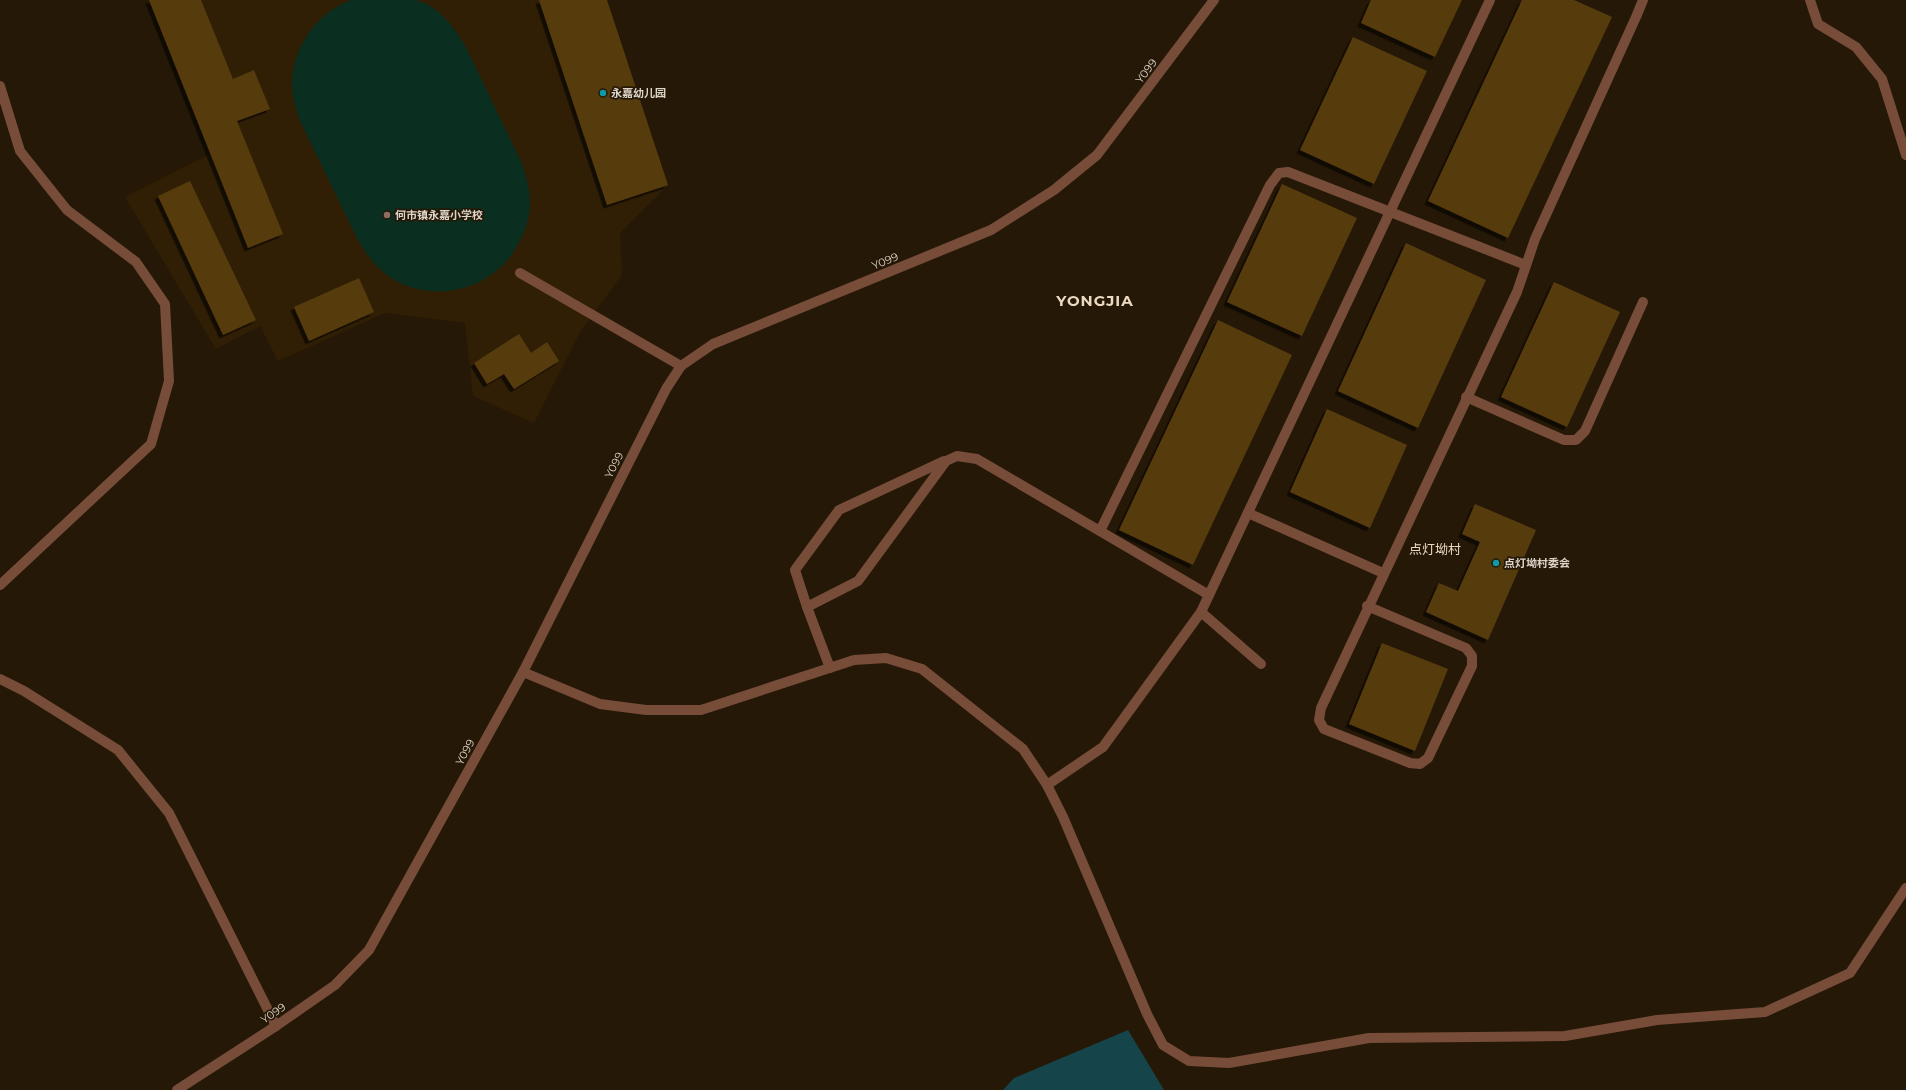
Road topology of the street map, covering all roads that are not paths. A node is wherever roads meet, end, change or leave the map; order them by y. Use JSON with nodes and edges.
{"nodes":[{"id":1,"x":1214,"y":0,"type":"edge"},
{"id":2,"x":1490,"y":0,"type":"edge"},
{"id":3,"x":1642,"y":0,"type":"edge"},
{"id":4,"x":1810,"y":0,"type":"edge"},
{"id":5,"x":0,"y":86,"type":"edge"},
{"id":6,"x":1906,"y":154,"type":"edge"},
{"id":7,"x":1390,"y":212,"type":"junction"},
{"id":8,"x":1526,"y":265,"type":"junction"},
{"id":9,"x":520,"y":273,"type":"dead end"},
{"id":10,"x":1643,"y":302,"type":"dead end"},
{"id":11,"x":681,"y":366,"type":"junction"},
{"id":12,"x":1466,"y":397,"type":"junction"},
{"id":13,"x":946,"y":461,"type":"junction"},
{"id":14,"x":1248,"y":513,"type":"junction"},
{"id":15,"x":1100,"y":531,"type":"junction"},
{"id":16,"x":1383,"y":573,"type":"junction"},
{"id":17,"x":0,"y":585,"type":"edge"},
{"id":18,"x":1209,"y":595,"type":"junction"},
{"id":19,"x":1367,"y":606,"type":"junction"},
{"id":20,"x":807,"y":607,"type":"junction"},
{"id":21,"x":1201,"y":612,"type":"junction"},
{"id":22,"x":1261,"y":664,"type":"dead end"},
{"id":23,"x":830,"y":668,"type":"junction"},
{"id":24,"x":522,"y":672,"type":"junction"},
{"id":25,"x":0,"y":679,"type":"edge"},
{"id":26,"x":1047,"y":785,"type":"junction"},
{"id":27,"x":1906,"y":888,"type":"edge"},
{"id":28,"x":276,"y":1026,"type":"junction"},
{"id":29,"x":178,"y":1090,"type":"edge"}],
"edges":[{"from":1,"to":11,"type":"street","name":"Y099"},
{"from":2,"to":7,"type":"street"},
{"from":3,"to":8,"type":"street"},
{"from":4,"to":6,"type":"street"},
{"from":5,"to":17,"type":"street"},
{"from":7,"to":8,"type":"street"},
{"from":7,"to":14,"type":"street"},
{"from":7,"to":15,"type":"street"},
{"from":8,"to":12,"type":"street"},
{"from":9,"to":11,"type":"street"},
{"from":10,"to":12,"type":"street"},
{"from":11,"to":24,"type":"street","name":"Y099"},
{"from":12,"to":16,"type":"street"},
{"from":13,"to":15,"type":"street"},
{"from":13,"to":20,"type":"street"},
{"from":13,"to":20,"type":"street"},
{"from":14,"to":16,"type":"street"},
{"from":14,"to":18,"type":"street"},
{"from":15,"to":18,"type":"street"},
{"from":16,"to":19,"type":"street"},
{"from":18,"to":21,"type":"street"},
{"from":19,"to":19,"type":"street"},
{"from":20,"to":23,"type":"street"},
{"from":21,"to":22,"type":"street"},
{"from":21,"to":26,"type":"street"},
{"from":23,"to":24,"type":"street"},
{"from":23,"to":26,"type":"street"},
{"from":24,"to":28,"type":"street","name":"Y099"},
{"from":25,"to":28,"type":"street"},
{"from":26,"to":27,"type":"street"},
{"from":28,"to":29,"type":"street","name":"Y099"}]}
